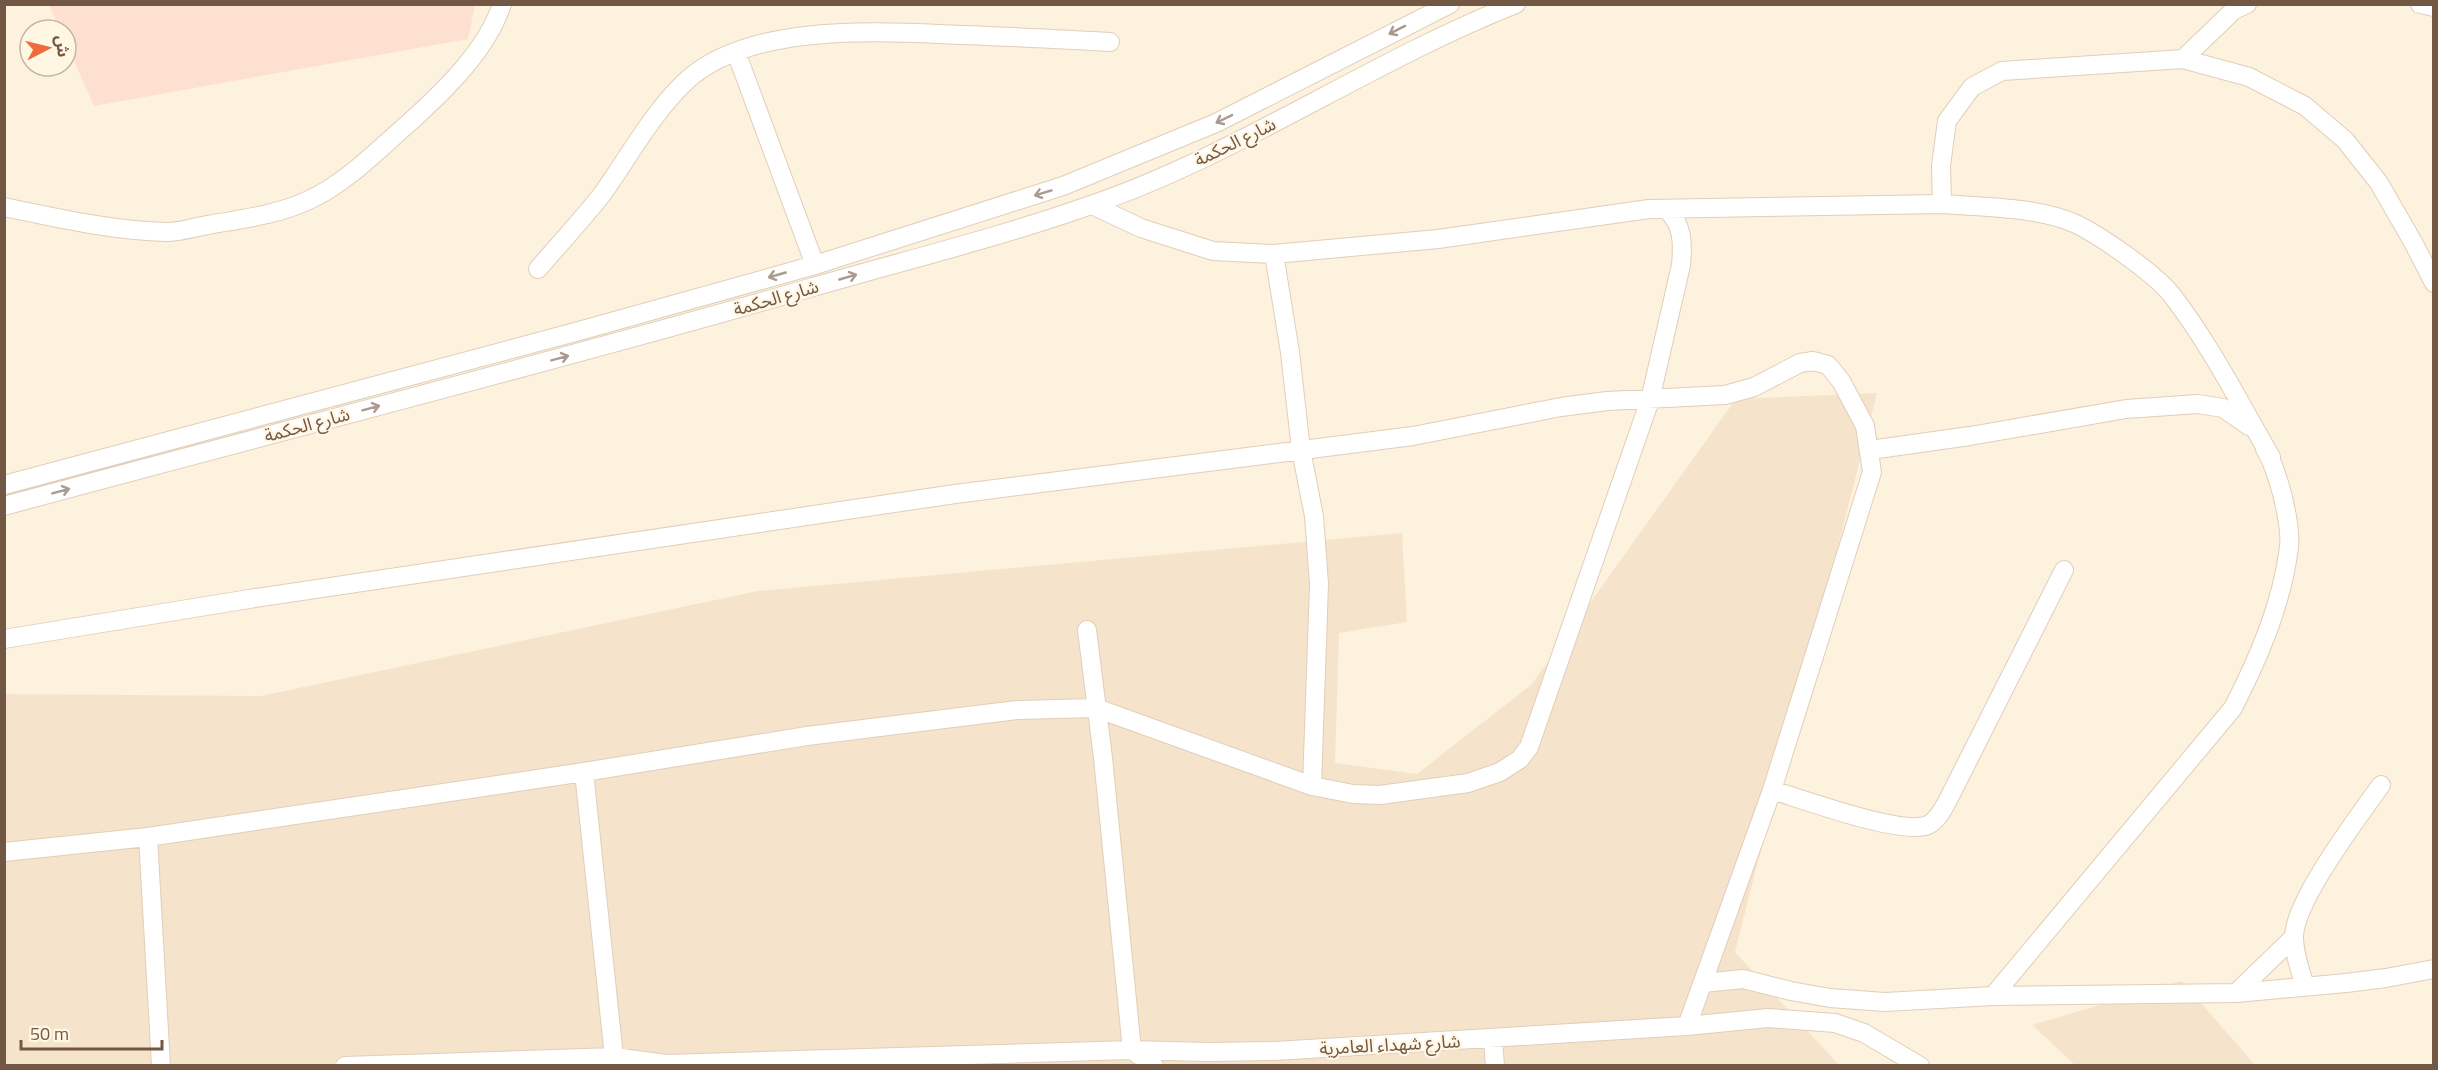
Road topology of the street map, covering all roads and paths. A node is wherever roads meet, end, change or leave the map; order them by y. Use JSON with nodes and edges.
{"nodes":[{"id":1,"x":502,"y":4,"type":"edge"},
{"id":2,"x":1450,"y":4,"type":"edge"},
{"id":3,"x":1516,"y":4,"type":"edge"},
{"id":4,"x":2247,"y":4,"type":"edge"},
{"id":5,"x":2420,"y":4,"type":"edge"},
{"id":6,"x":2433,"y":7,"type":"edge"},
{"id":7,"x":1110,"y":42,"type":"dead end"},
{"id":8,"x":736,"y":52,"type":"junction"},
{"id":9,"x":2182,"y":59,"type":"junction"},
{"id":10,"x":1942,"y":204,"type":"junction"},
{"id":11,"x":1092,"y":205,"type":"junction"},
{"id":12,"x":4,"y":207,"type":"edge"},
{"id":13,"x":1667,"y":210,"type":"junction"},
{"id":14,"x":1274,"y":254,"type":"junction"},
{"id":15,"x":815,"y":265,"type":"junction"},
{"id":16,"x":538,"y":269,"type":"dead end"},
{"id":17,"x":2433,"y":283,"type":"edge"},
{"id":18,"x":1650,"y":400,"type":"junction"},
{"id":19,"x":1301,"y":450,"type":"junction"},
{"id":20,"x":1870,"y":450,"type":"junction"},
{"id":21,"x":2271,"y":457,"type":"junction"},
{"id":22,"x":4,"y":485,"type":"edge"},
{"id":23,"x":4,"y":506,"type":"edge"},
{"id":24,"x":2064,"y":570,"type":"dead end"},
{"id":25,"x":1087,"y":630,"type":"dead end"},
{"id":26,"x":4,"y":639,"type":"edge"},
{"id":27,"x":1096,"y":708,"type":"junction"},
{"id":28,"x":584,"y":772,"type":"junction"},
{"id":29,"x":2381,"y":785,"type":"dead end"},
{"id":30,"x":1312,"y":786,"type":"junction"},
{"id":31,"x":1772,"y":790,"type":"junction"},
{"id":32,"x":148,"y":837,"type":"junction"},
{"id":33,"x":4,"y":852,"type":"edge"},
{"id":34,"x":2294,"y":937,"type":"junction"},
{"id":35,"x":2433,"y":969,"type":"edge"},
{"id":36,"x":1703,"y":983,"type":"junction"},
{"id":37,"x":2305,"y":986,"type":"junction"},
{"id":38,"x":2235,"y":993,"type":"junction"},
{"id":39,"x":1992,"y":996,"type":"junction"},
{"id":40,"x":1687,"y":1026,"type":"junction"},
{"id":41,"x":1493,"y":1039,"type":"junction"},
{"id":42,"x":1132,"y":1050,"type":"junction"},
{"id":43,"x":614,"y":1057,"type":"junction"},
{"id":44,"x":1208,"y":1059,"type":"edge"},
{"id":45,"x":1231,"y":1059,"type":"edge"},
{"id":46,"x":986,"y":1060,"type":"edge"},
{"id":47,"x":160,"y":1065,"type":"edge"},
{"id":48,"x":345,"y":1065,"type":"edge"},
{"id":49,"x":667,"y":1065,"type":"edge"},
{"id":50,"x":1154,"y":1065,"type":"edge"},
{"id":51,"x":1495,"y":1065,"type":"edge"},
{"id":52,"x":1920,"y":1065,"type":"edge"}],
"edges":[{"from":1,"to":12,"type":"street"},
{"from":2,"to":15,"type":"street","name":"شارع الحكمة","one_way":true},
{"from":3,"to":11,"type":"street","name":"شارع الحكمة"},
{"from":4,"to":9,"type":"street"},
{"from":5,"to":6,"type":"street"},
{"from":7,"to":8,"type":"street"},
{"from":8,"to":15,"type":"street"},
{"from":8,"to":16,"type":"street"},
{"from":9,"to":10,"type":"street"},
{"from":9,"to":17,"type":"street"},
{"from":10,"to":13,"type":"street"},
{"from":10,"to":21,"type":"street"},
{"from":11,"to":14,"type":"street"},
{"from":23,"to":11,"type":"street","name":"شارع الحكمة","one_way":true},
{"from":13,"to":14,"type":"street"},
{"from":13,"to":18,"type":"street"},
{"from":14,"to":19,"type":"street"},
{"from":15,"to":22,"type":"street","name":"شارع الحكمة","one_way":true},
{"from":18,"to":19,"type":"street"},
{"from":18,"to":20,"type":"street"},
{"from":18,"to":30,"type":"street"},
{"from":19,"to":26,"type":"street"},
{"from":19,"to":30,"type":"street"},
{"from":20,"to":21,"type":"street"},
{"from":20,"to":31,"type":"street"},
{"from":21,"to":39,"type":"street"},
{"from":24,"to":31,"type":"street"},
{"from":25,"to":27,"type":"street"},
{"from":27,"to":28,"type":"street"},
{"from":27,"to":30,"type":"street"},
{"from":27,"to":42,"type":"street"},
{"from":28,"to":32,"type":"street"},
{"from":28,"to":43,"type":"street"},
{"from":29,"to":34,"type":"street"},
{"from":31,"to":36,"type":"street"},
{"from":32,"to":33,"type":"street"},
{"from":32,"to":47,"type":"street"},
{"from":34,"to":37,"type":"street"},
{"from":34,"to":38,"type":"street"},
{"from":35,"to":37,"type":"street"},
{"from":36,"to":39,"type":"street"},
{"from":36,"to":40,"type":"street"},
{"from":37,"to":38,"type":"street"},
{"from":38,"to":39,"type":"street"},
{"from":40,"to":41,"type":"street","name":"شارع شهداء العامرية"},
{"from":40,"to":52,"type":"street","name":"شارع شهداء العامرية"},
{"from":41,"to":45,"type":"street","name":"شارع شهداء العامرية"},
{"from":41,"to":51,"type":"street"},
{"from":42,"to":44,"type":"street","name":"شارع شهداء العامرية"},
{"from":42,"to":46,"type":"street","name":"شارع شهداء العامرية"},
{"from":42,"to":50,"type":"street"},
{"from":43,"to":48,"type":"street","name":"شارع شهداء العامرية"},
{"from":43,"to":49,"type":"street","name":"شارع شهداء العامرية"},
{"from":44,"to":45,"type":"street","name":"شارع شهداء العامرية"},
{"from":46,"to":49,"type":"street","name":"شارع شهداء العامرية"}]}
